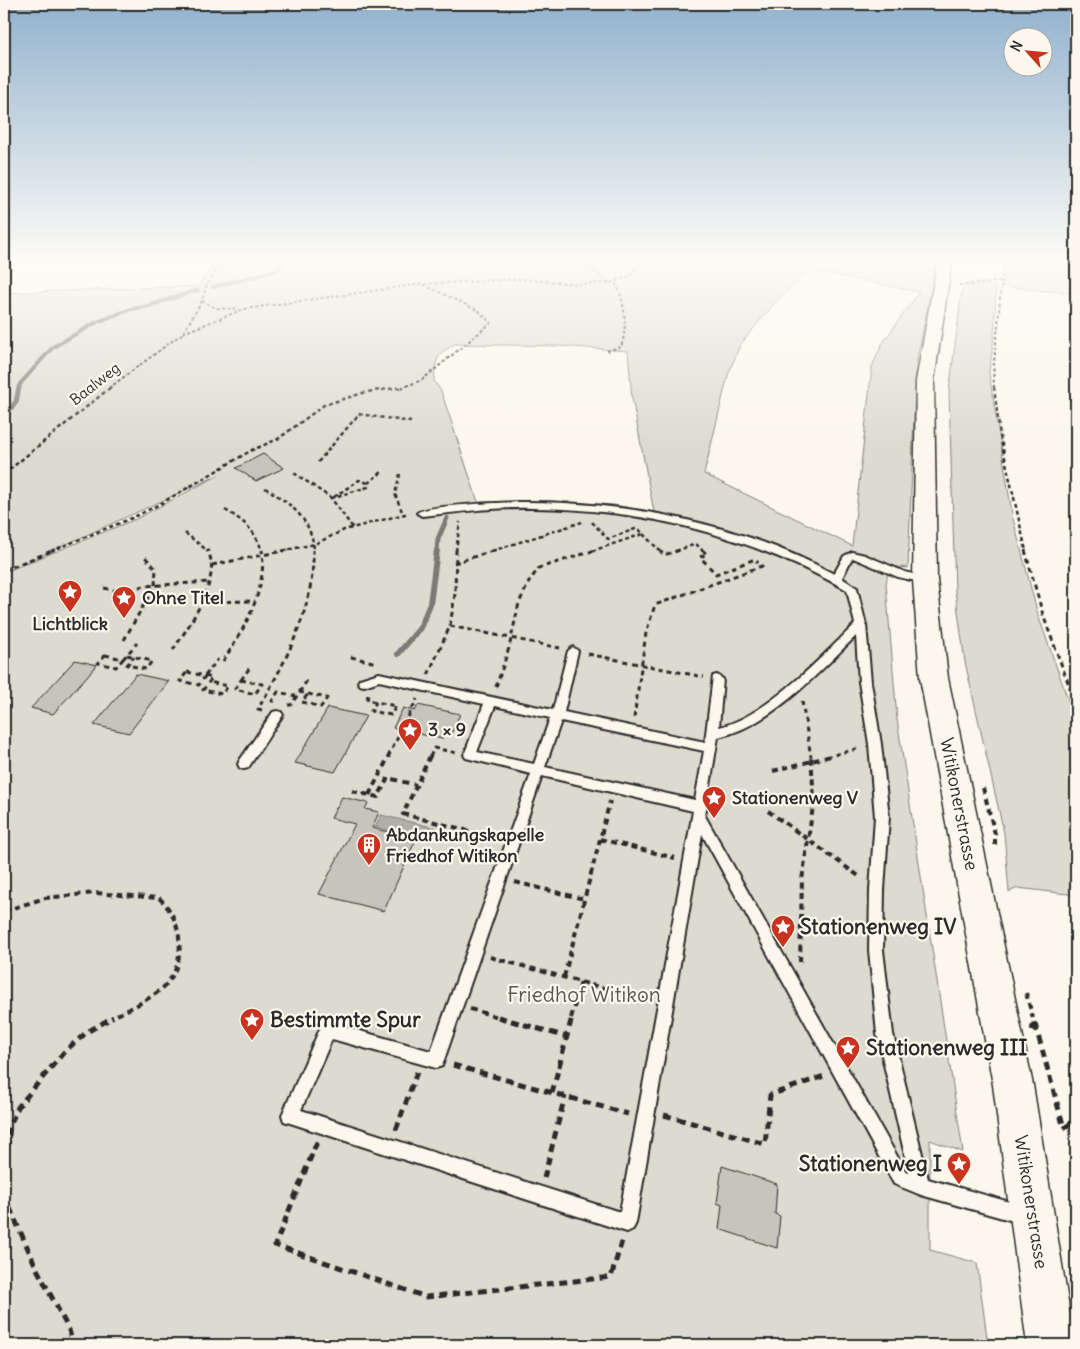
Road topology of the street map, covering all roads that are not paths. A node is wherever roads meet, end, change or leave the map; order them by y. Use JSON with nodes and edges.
{"nodes":[{"id":1,"x":935,"y":322,"type":"edge"},
{"id":2,"x":422,"y":513,"type":"road end"},
{"id":3,"x":837,"y":579,"type":"junction"},
{"id":4,"x":925,"y":580,"type":"junction"},
{"id":5,"x":861,"y":625,"type":"junction"},
{"id":6,"x":573,"y":651,"type":"dead end"},
{"id":7,"x":717,"y":679,"type":"dead end"},
{"id":8,"x":364,"y":682,"type":"road end"},
{"id":9,"x":490,"y":700,"type":"junction"},
{"id":10,"x":277,"y":714,"type":"dead end"},
{"id":11,"x":558,"y":715,"type":"junction"},
{"id":12,"x":712,"y":740,"type":"junction"},
{"id":13,"x":244,"y":764,"type":"dead end"},
{"id":14,"x":538,"y":771,"type":"junction"},
{"id":15,"x":700,"y":812,"type":"junction"},
{"id":16,"x":921,"y":1186,"type":"junction"},
{"id":17,"x":1033,"y":1217,"type":"junction"},
{"id":18,"x":1051,"y":1345,"type":"edge"}],
"edges":[{"from":1,"to":4,"type":"main road","name":"Witikonerstrasse"},
{"from":2,"to":3,"type":"lane"},
{"from":3,"to":4,"type":"lane"},
{"from":3,"to":5,"type":"lane"},
{"from":4,"to":17,"type":"main road","name":"Witikonerstrasse"},
{"from":5,"to":12,"type":"lane"},
{"from":5,"to":16,"type":"lane"},
{"from":6,"to":11,"type":"lane"},
{"from":7,"to":12,"type":"lane"},
{"from":8,"to":9,"type":"lane"},
{"from":9,"to":11,"type":"lane"},
{"from":9,"to":14,"type":"lane"},
{"from":10,"to":13,"type":"lane"},
{"from":11,"to":12,"type":"lane"},
{"from":11,"to":14,"type":"lane"},
{"from":12,"to":15,"type":"lane"},
{"from":14,"to":15,"type":"lane"},
{"from":14,"to":15,"type":"lane"},
{"from":15,"to":16,"type":"lane"},
{"from":16,"to":17,"type":"lane"},
{"from":17,"to":18,"type":"main road","name":"Witikonerstrasse"}]}
